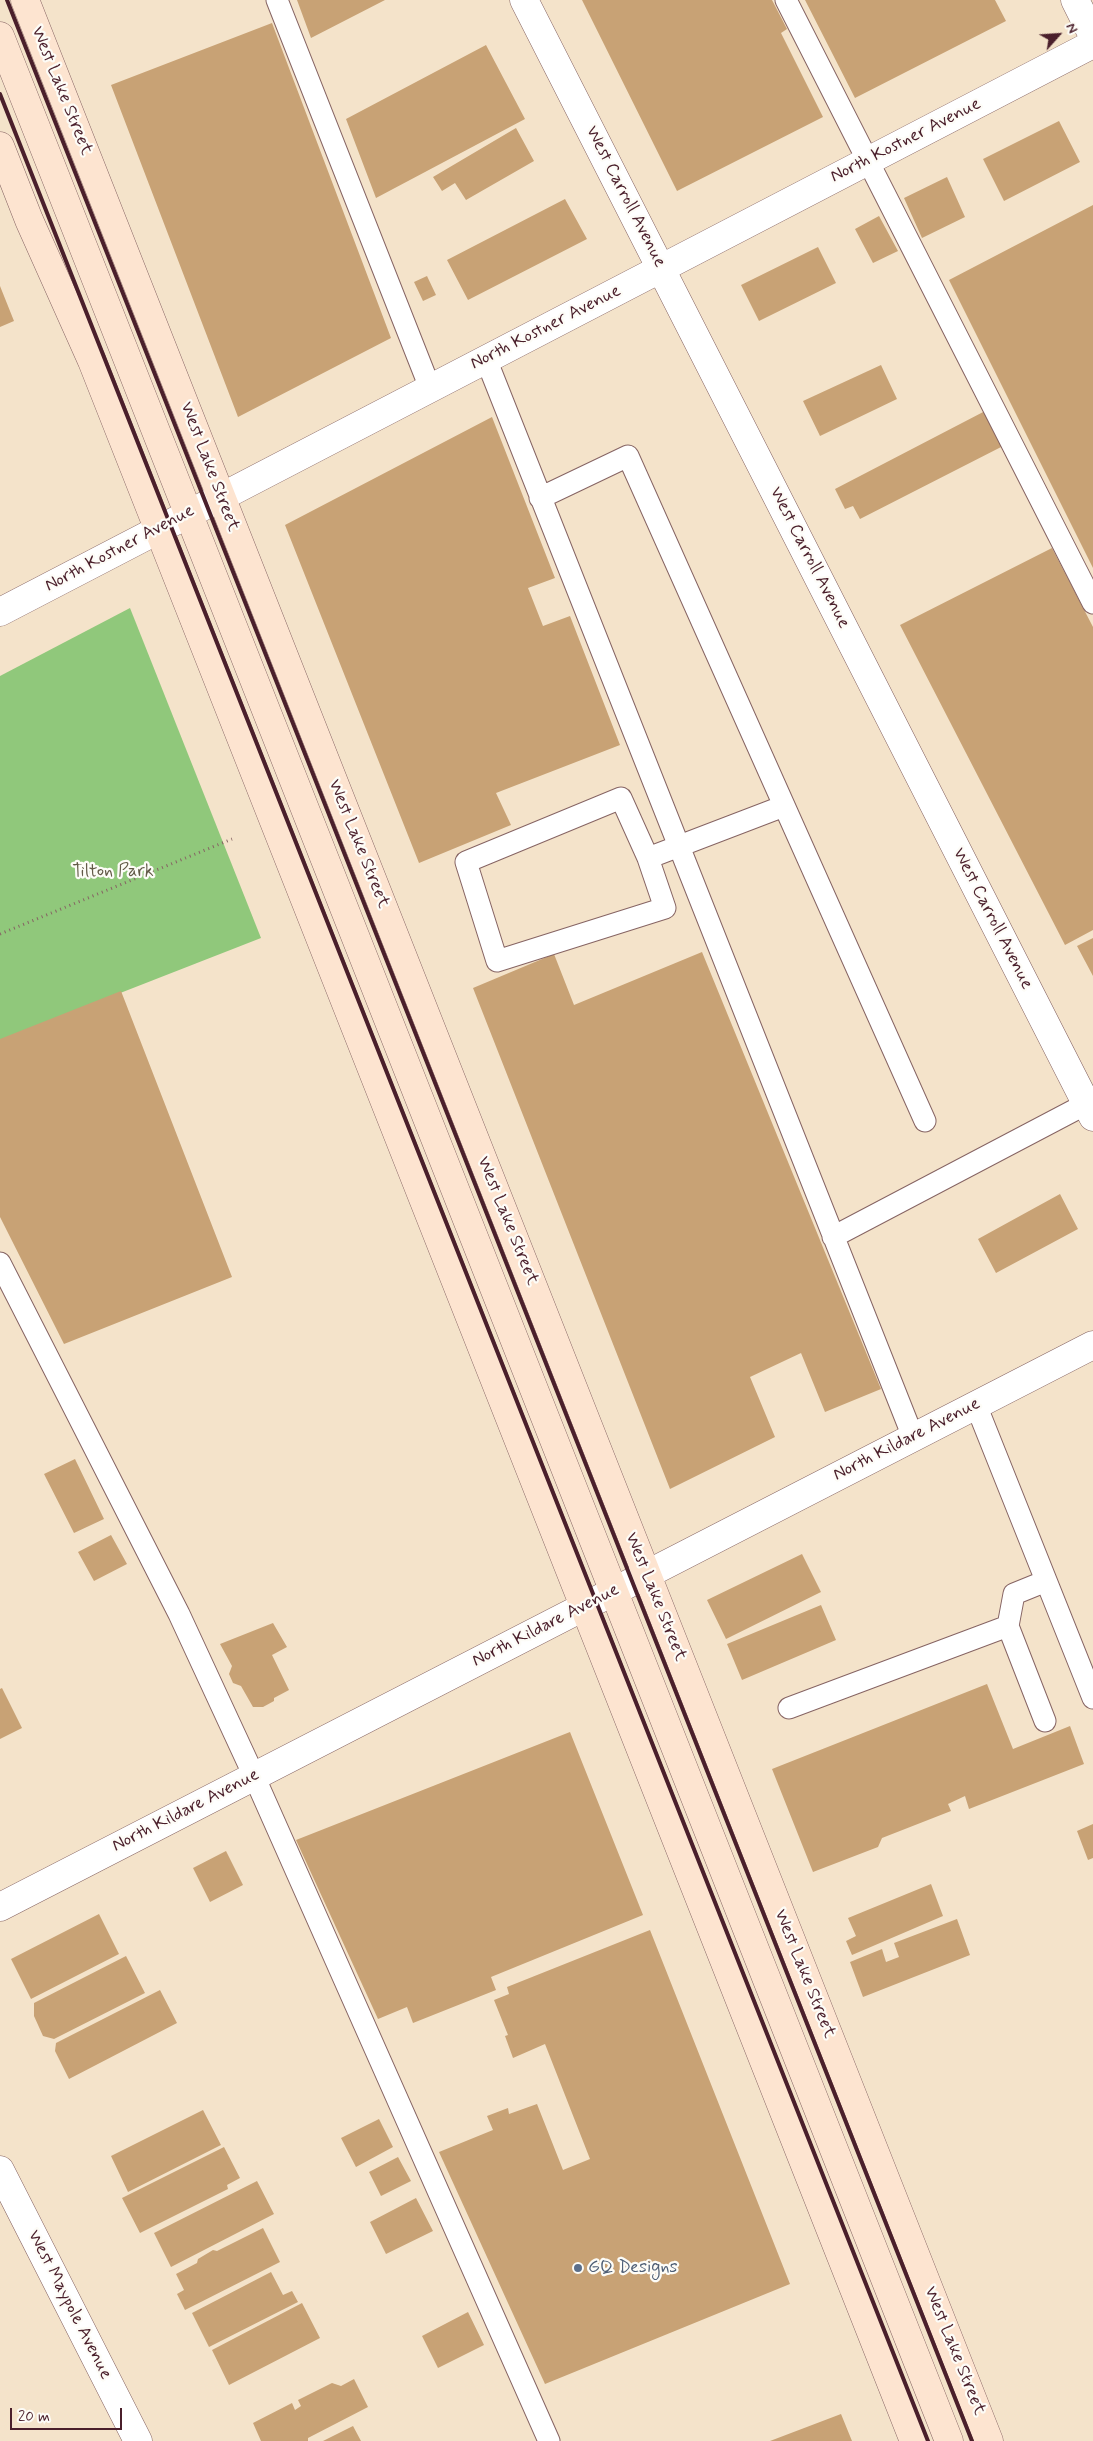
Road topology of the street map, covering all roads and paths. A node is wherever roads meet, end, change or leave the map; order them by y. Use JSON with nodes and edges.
{"nodes":[{"id":1,"x":25,"y":0,"type":"edge"},
{"id":2,"x":277,"y":0,"type":"edge"},
{"id":3,"x":524,"y":0,"type":"edge"},
{"id":4,"x":786,"y":0,"type":"edge"},
{"id":5,"x":1075,"y":0,"type":"edge"},
{"id":6,"x":0,"y":36,"type":"edge"},
{"id":7,"x":1093,"y":36,"type":"edge"},
{"id":8,"x":1093,"y":44,"type":"edge"},
{"id":9,"x":0,"y":146,"type":"edge"},
{"id":10,"x":867,"y":161,"type":"junction"},
{"id":11,"x":661,"y":268,"type":"junction"},
{"id":12,"x":486,"y":359,"type":"junction"},
{"id":13,"x":430,"y":388,"type":"junction"},
{"id":14,"x":220,"y":496,"type":"junction"},
{"id":15,"x":540,"y":498,"type":"junction"},
{"id":16,"x":188,"y":512,"type":"junction"},
{"id":17,"x":159,"y":529,"type":"junction"},
{"id":18,"x":1093,"y":603,"type":"edge"},
{"id":19,"x":0,"y":612,"type":"edge"},
{"id":20,"x":784,"y":806,"type":"junction"},
{"id":21,"x":232,"y":839,"type":"dead end"},
{"id":22,"x":679,"y":846,"type":"junction"},
{"id":23,"x":648,"y":858,"type":"junction"},
{"id":24,"x":0,"y":934,"type":"edge"},
{"id":25,"x":1090,"y":1110,"type":"edge"},
{"id":26,"x":924,"y":1121,"type":"dead end"},
{"id":27,"x":833,"y":1237,"type":"junction"},
{"id":28,"x":0,"y":1263,"type":"edge"},
{"id":29,"x":1093,"y":1344,"type":"edge"},
{"id":30,"x":976,"y":1405,"type":"junction"},
{"id":31,"x":913,"y":1437,"type":"junction"},
{"id":32,"x":646,"y":1575,"type":"junction"},
{"id":33,"x":1046,"y":1581,"type":"junction"},
{"id":34,"x":614,"y":1591,"type":"junction"},
{"id":35,"x":584,"y":1606,"type":"junction"},
{"id":36,"x":1008,"y":1626,"type":"junction"},
{"id":37,"x":1093,"y":1698,"type":"edge"},
{"id":38,"x":789,"y":1708,"type":"dead end"},
{"id":39,"x":1045,"y":1721,"type":"dead end"},
{"id":40,"x":254,"y":1776,"type":"junction"},
{"id":41,"x":0,"y":1907,"type":"edge"},
{"id":42,"x":0,"y":2170,"type":"edge"},
{"id":43,"x":138,"y":2441,"type":"edge"},
{"id":44,"x":550,"y":2441,"type":"edge"},
{"id":45,"x":914,"y":2441,"type":"edge"},
{"id":46,"x":949,"y":2441,"type":"edge"},
{"id":47,"x":989,"y":2441,"type":"edge"}],
"edges":[{"from":1,"to":14,"type":"main road","name":"West Lake Street"},
{"from":2,"to":13,"type":"lane"},
{"from":3,"to":11,"type":"street","name":"West Carroll Avenue"},
{"from":4,"to":10,"type":"lane"},
{"from":5,"to":7,"type":"street"},
{"from":6,"to":16,"type":"main road","name":"West Lake Street"},
{"from":8,"to":10,"type":"street","name":"North Kostner Avenue"},
{"from":9,"to":17,"type":"main road"},
{"from":10,"to":11,"type":"street","name":"North Kostner Avenue"},
{"from":10,"to":18,"type":"lane"},
{"from":11,"to":12,"type":"street","name":"North Kostner Avenue"},
{"from":11,"to":25,"type":"street","name":"West Carroll Avenue"},
{"from":12,"to":13,"type":"street","name":"North Kostner Avenue"},
{"from":12,"to":15,"type":"lane"},
{"from":13,"to":14,"type":"street","name":"North Kostner Avenue"},
{"from":14,"to":16,"type":"street","name":"North Kostner Avenue"},
{"from":14,"to":32,"type":"main road","name":"West Lake Street"},
{"from":15,"to":20,"type":"lane"},
{"from":15,"to":22,"type":"lane"},
{"from":16,"to":17,"type":"street","name":"North Kostner Avenue"},
{"from":16,"to":34,"type":"main road","name":"West Lake Street"},
{"from":17,"to":19,"type":"street","name":"North Kostner Avenue"},
{"from":17,"to":35,"type":"main road"},
{"from":20,"to":22,"type":"lane"},
{"from":20,"to":26,"type":"lane"},
{"from":21,"to":24,"type":"path"},
{"from":22,"to":23,"type":"lane"},
{"from":22,"to":27,"type":"lane"},
{"from":23,"to":23,"type":"lane"},
{"from":25,"to":27,"type":"lane"},
{"from":27,"to":31,"type":"lane"},
{"from":28,"to":40,"type":"lane"},
{"from":29,"to":30,"type":"street","name":"North Kildare Avenue"},
{"from":30,"to":31,"type":"street","name":"North Kildare Avenue"},
{"from":30,"to":33,"type":"lane"},
{"from":31,"to":32,"type":"street","name":"North Kildare Avenue"},
{"from":32,"to":34,"type":"street","name":"North Kildare Avenue"},
{"from":32,"to":47,"type":"main road","name":"West Lake Street"},
{"from":33,"to":36,"type":"lane"},
{"from":33,"to":37,"type":"lane"},
{"from":34,"to":35,"type":"street","name":"North Kildare Avenue"},
{"from":34,"to":46,"type":"main road","name":"West Lake Street"},
{"from":35,"to":40,"type":"street","name":"North Kildare Avenue"},
{"from":35,"to":45,"type":"main road"},
{"from":36,"to":38,"type":"lane"},
{"from":36,"to":39,"type":"lane"},
{"from":40,"to":41,"type":"street","name":"North Kildare Avenue"},
{"from":40,"to":44,"type":"lane"},
{"from":42,"to":43,"type":"street","name":"West Maypole Avenue"}]}
